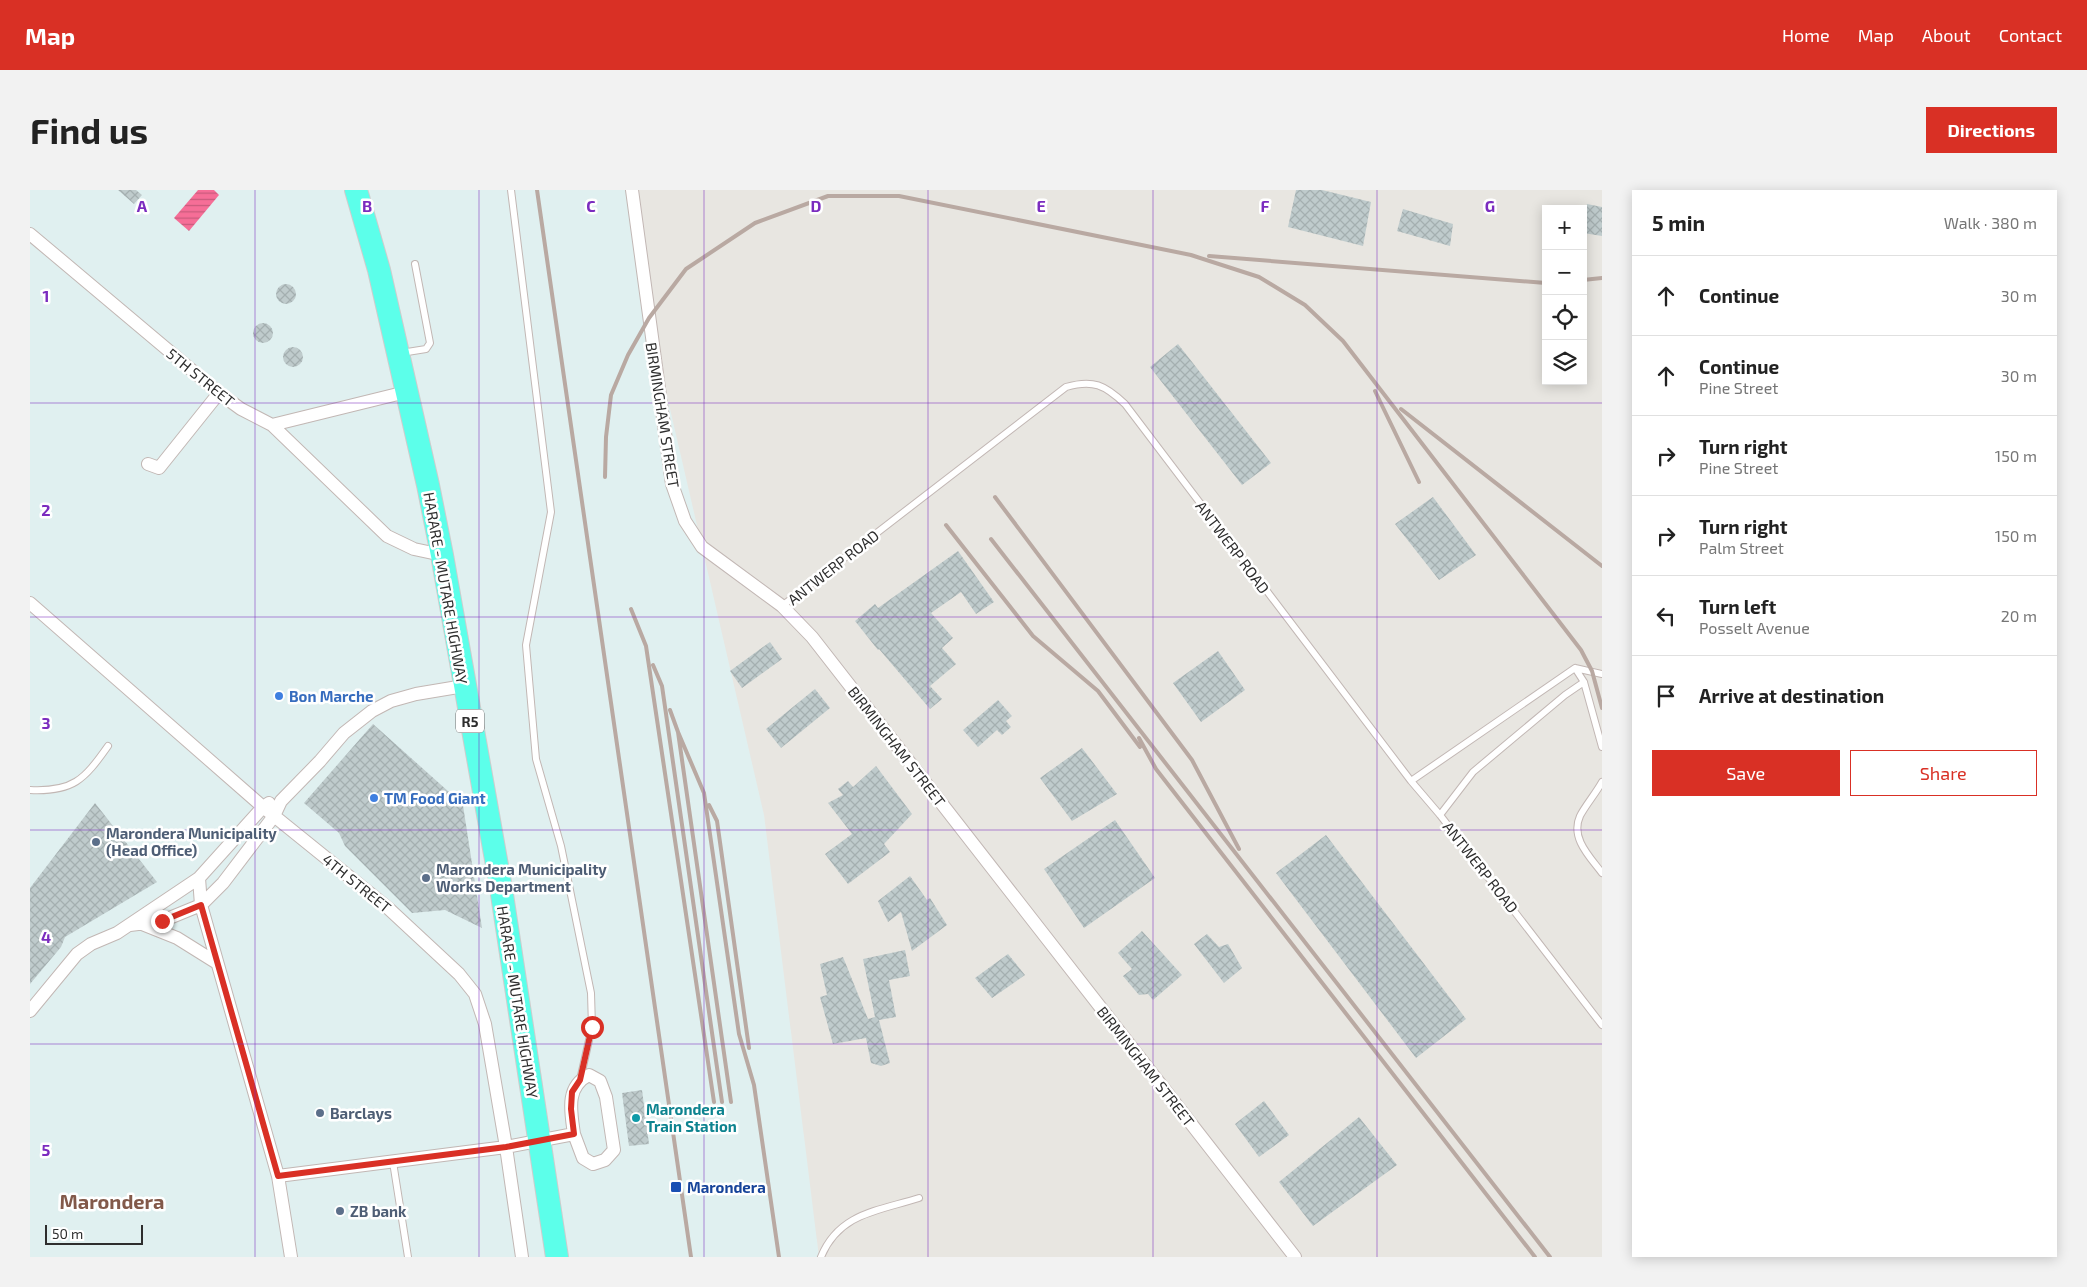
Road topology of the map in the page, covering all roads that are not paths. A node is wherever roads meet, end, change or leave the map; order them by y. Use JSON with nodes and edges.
{"nodes":[{"id":1,"x":356,"y":190,"type":"edge"},
{"id":2,"x":511,"y":190,"type":"edge"},
{"id":3,"x":632,"y":190,"type":"edge"},
{"id":4,"x":30,"y":234,"type":"edge"},
{"id":5,"x":415,"y":264,"type":"dead end"},
{"id":6,"x":397,"y":354,"type":"junction"},
{"id":7,"x":406,"y":392,"type":"junction"},
{"id":8,"x":219,"y":393,"type":"junction"},
{"id":9,"x":272,"y":425,"type":"junction"},
{"id":10,"x":148,"y":464,"type":"dead end"},
{"id":11,"x":442,"y":554,"type":"junction"},
{"id":12,"x":30,"y":603,"type":"edge"},
{"id":13,"x":782,"y":606,"type":"junction"},
{"id":14,"x":1575,"y":668,"type":"junction"},
{"id":15,"x":1602,"y":674,"type":"edge"},
{"id":16,"x":1584,"y":682,"type":"junction"},
{"id":17,"x":464,"y":686,"type":"junction"},
{"id":18,"x":108,"y":746,"type":"dead end"},
{"id":19,"x":1602,"y":747,"type":"edge"},
{"id":20,"x":1411,"y":781,"type":"junction"},
{"id":21,"x":1602,"y":782,"type":"edge"},
{"id":22,"x":30,"y":790,"type":"edge"},
{"id":23,"x":281,"y":801,"type":"junction"},
{"id":24,"x":263,"y":807,"type":"junction"},
{"id":25,"x":1440,"y":815,"type":"junction"},
{"id":26,"x":274,"y":816,"type":"junction"},
{"id":27,"x":1602,"y":873,"type":"edge"},
{"id":28,"x":199,"y":878,"type":"junction"},
{"id":29,"x":201,"y":905,"type":"junction"},
{"id":30,"x":136,"y":924,"type":"junction"},
{"id":31,"x":217,"y":963,"type":"junction"},
{"id":32,"x":30,"y":1011,"type":"edge"},
{"id":33,"x":1602,"y":1025,"type":"edge"},
{"id":34,"x":580,"y":1080,"type":"junction"},
{"id":35,"x":574,"y":1134,"type":"junction"},
{"id":36,"x":540,"y":1141,"type":"junction"},
{"id":37,"x":506,"y":1147,"type":"junction"},
{"id":38,"x":393,"y":1162,"type":"junction"},
{"id":39,"x":278,"y":1176,"type":"junction"},
{"id":40,"x":919,"y":1198,"type":"dead end"},
{"id":41,"x":290,"y":1257,"type":"edge"},
{"id":42,"x":408,"y":1257,"type":"edge"},
{"id":43,"x":522,"y":1257,"type":"edge"},
{"id":44,"x":558,"y":1257,"type":"edge"},
{"id":45,"x":821,"y":1257,"type":"edge"},
{"id":46,"x":1295,"y":1257,"type":"edge"}],
"edges":[{"from":1,"to":6,"type":"highway","name":"HARARE - MUTARE HIGHWAY","number":"R5"},
{"from":2,"to":34,"type":"lane"},
{"from":3,"to":13,"type":"street","name":"BIRMINGHAM STREET"},
{"from":4,"to":8,"type":"street","name":"5TH STREET"},
{"from":5,"to":6,"type":"lane"},
{"from":6,"to":7,"type":"highway","name":"HARARE - MUTARE HIGHWAY","number":"R5"},
{"from":7,"to":9,"type":"street"},
{"from":7,"to":11,"type":"highway","name":"HARARE - MUTARE HIGHWAY","number":"R5"},
{"from":8,"to":9,"type":"street","name":"5TH STREET"},
{"from":8,"to":10,"type":"street"},
{"from":9,"to":11,"type":"street","name":"5TH STREET"},
{"from":11,"to":17,"type":"highway","name":"HARARE - MUTARE HIGHWAY","number":"R5"},
{"from":12,"to":24,"type":"street","name":"4TH STREET"},
{"from":13,"to":20,"type":"lane","name":"ANTWERP ROAD"},
{"from":13,"to":46,"type":"street","name":"BIRMINGHAM STREET"},
{"from":14,"to":15,"type":"lane"},
{"from":14,"to":16,"type":"lane"},
{"from":14,"to":20,"type":"lane"},
{"from":16,"to":19,"type":"lane"},
{"from":16,"to":25,"type":"lane"},
{"from":17,"to":23,"type":"street"},
{"from":17,"to":36,"type":"highway","name":"HARARE - MUTARE HIGHWAY","number":"R5"},
{"from":18,"to":22,"type":"lane"},
{"from":20,"to":25,"type":"lane","name":"ANTWERP ROAD"},
{"from":21,"to":27,"type":"lane"},
{"from":23,"to":24,"type":"street"},
{"from":23,"to":26,"type":"street"},
{"from":24,"to":26,"type":"street","name":"4TH STREET"},
{"from":24,"to":28,"type":"street"},
{"from":25,"to":33,"type":"lane","name":"ANTWERP ROAD"},
{"from":26,"to":29,"type":"street"},
{"from":26,"to":37,"type":"street","name":"4TH STREET"},
{"from":28,"to":29,"type":"street"},
{"from":28,"to":30,"type":"street"},
{"from":29,"to":30,"type":"street"},
{"from":29,"to":31,"type":"street"},
{"from":30,"to":31,"type":"street"},
{"from":30,"to":32,"type":"street"},
{"from":31,"to":39,"type":"street"},
{"from":34,"to":35,"type":"street"},
{"from":34,"to":35,"type":"street"},
{"from":35,"to":36,"type":"street"},
{"from":36,"to":37,"type":"street"},
{"from":36,"to":44,"type":"highway","name":"HARARE - MUTARE HIGHWAY","number":"R5"},
{"from":37,"to":38,"type":"street"},
{"from":37,"to":43,"type":"street","name":"4TH STREET"},
{"from":38,"to":39,"type":"street"},
{"from":38,"to":42,"type":"lane"},
{"from":39,"to":41,"type":"street"},
{"from":40,"to":45,"type":"lane"}]}
